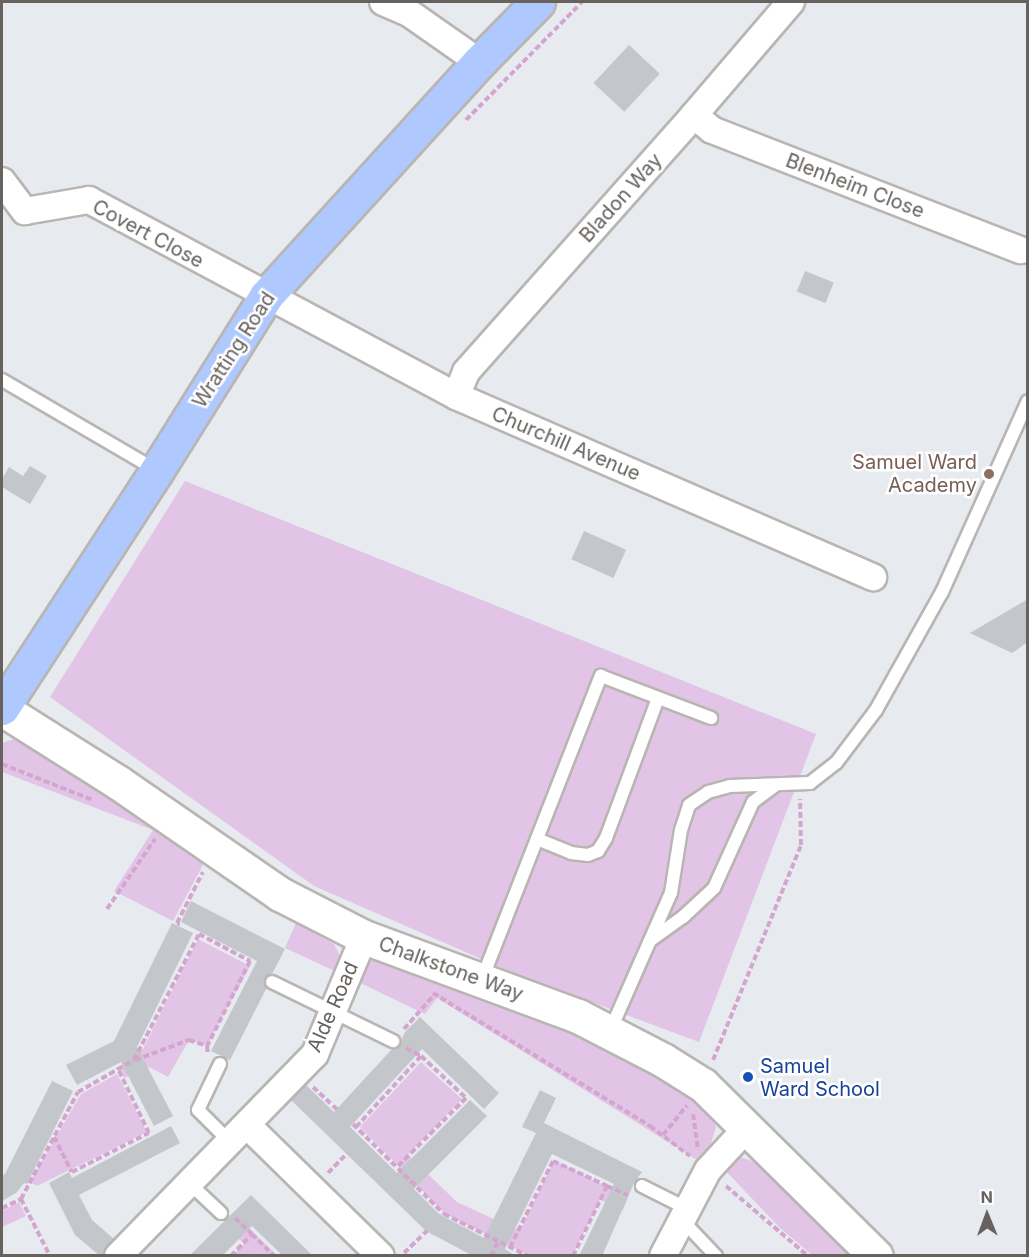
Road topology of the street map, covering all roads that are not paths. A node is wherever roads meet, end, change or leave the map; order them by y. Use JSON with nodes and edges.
{"nodes":[{"id":1,"x":383,"y":2,"type":"edge"},
{"id":2,"x":538,"y":2,"type":"edge"},
{"id":3,"x":791,"y":2,"type":"edge"},
{"id":4,"x":479,"y":62,"type":"junction"},
{"id":5,"x":694,"y":115,"type":"junction"},
{"id":6,"x":2,"y":181,"type":"edge"},
{"id":7,"x":1020,"y":250,"type":"dead end"},
{"id":8,"x":266,"y":296,"type":"junction"},
{"id":9,"x":2,"y":380,"type":"edge"},
{"id":10,"x":456,"y":396,"type":"junction"},
{"id":11,"x":1028,"y":401,"type":"edge"},
{"id":12,"x":157,"y":471,"type":"junction"},
{"id":13,"x":873,"y":577,"type":"dead end"},
{"id":14,"x":658,"y":698,"type":"junction"},
{"id":15,"x":2,"y":709,"type":"edge"},
{"id":16,"x":711,"y":718,"type":"dead end"},
{"id":17,"x":774,"y":786,"type":"junction"},
{"id":18,"x":537,"y":839,"type":"junction"},
{"id":19,"x":364,"y":937,"type":"junction"},
{"id":20,"x":650,"y":941,"type":"junction"},
{"id":21,"x":481,"y":980,"type":"junction"},
{"id":22,"x":272,"y":982,"type":"dead end"},
{"id":23,"x":333,"y":1010,"type":"junction"},
{"id":24,"x":610,"y":1031,"type":"junction"},
{"id":25,"x":393,"y":1041,"type":"road end"},
{"id":26,"x":220,"y":1064,"type":"road end"},
{"id":27,"x":746,"y":1130,"type":"junction"},
{"id":28,"x":239,"y":1133,"type":"junction"},
{"id":29,"x":189,"y":1183,"type":"junction"},
{"id":30,"x":642,"y":1186,"type":"dead end"},
{"id":31,"x":221,"y":1213,"type":"dead end"},
{"id":32,"x":685,"y":1214,"type":"junction"},
{"id":33,"x":375,"y":1254,"type":"edge"},
{"id":34,"x":118,"y":1256,"type":"edge"},
{"id":35,"x":663,"y":1256,"type":"edge"},
{"id":36,"x":716,"y":1256,"type":"edge"},
{"id":37,"x":876,"y":1256,"type":"edge"}],
"edges":[{"from":1,"to":4,"type":"street"},
{"from":2,"to":4,"type":"main road","name":"Wratting Road"},
{"from":3,"to":5,"type":"street","name":"Bladon Way"},
{"from":4,"to":8,"type":"main road","name":"Wratting Road"},
{"from":5,"to":7,"type":"street","name":"Blenheim Close"},
{"from":5,"to":10,"type":"street","name":"Bladon Way"},
{"from":6,"to":8,"type":"street","name":"Covert Close"},
{"from":8,"to":10,"type":"street","name":"Churchill Avenue"},
{"from":8,"to":12,"type":"main road","name":"Wratting Road"},
{"from":9,"to":12,"type":"lane"},
{"from":10,"to":13,"type":"street","name":"Churchill Avenue"},
{"from":11,"to":17,"type":"lane"},
{"from":12,"to":15,"type":"main road","name":"Wratting Road"},
{"from":14,"to":16,"type":"lane"},
{"from":14,"to":18,"type":"lane"},
{"from":14,"to":18,"type":"lane"},
{"from":15,"to":19,"type":"street","name":"Chalkstone Way"},
{"from":17,"to":20,"type":"lane"},
{"from":17,"to":20,"type":"lane"},
{"from":18,"to":21,"type":"lane"},
{"from":19,"to":21,"type":"street","name":"Chalkstone Way"},
{"from":19,"to":23,"type":"street","name":"Alde Road"},
{"from":20,"to":24,"type":"lane"},
{"from":21,"to":24,"type":"street","name":"Chalkstone Way"},
{"from":22,"to":23,"type":"lane"},
{"from":23,"to":25,"type":"lane"},
{"from":23,"to":28,"type":"street","name":"Alde Road"},
{"from":24,"to":27,"type":"street","name":"Chalkstone Way"},
{"from":26,"to":28,"type":"lane"},
{"from":27,"to":32,"type":"street"},
{"from":27,"to":37,"type":"street","name":"Chalkstone Way"},
{"from":28,"to":29,"type":"street","name":"Alde Road"},
{"from":28,"to":33,"type":"street"},
{"from":29,"to":31,"type":"lane"},
{"from":29,"to":34,"type":"street","name":"Alde Road"},
{"from":30,"to":32,"type":"lane"},
{"from":32,"to":35,"type":"street"},
{"from":32,"to":36,"type":"lane"}]}
